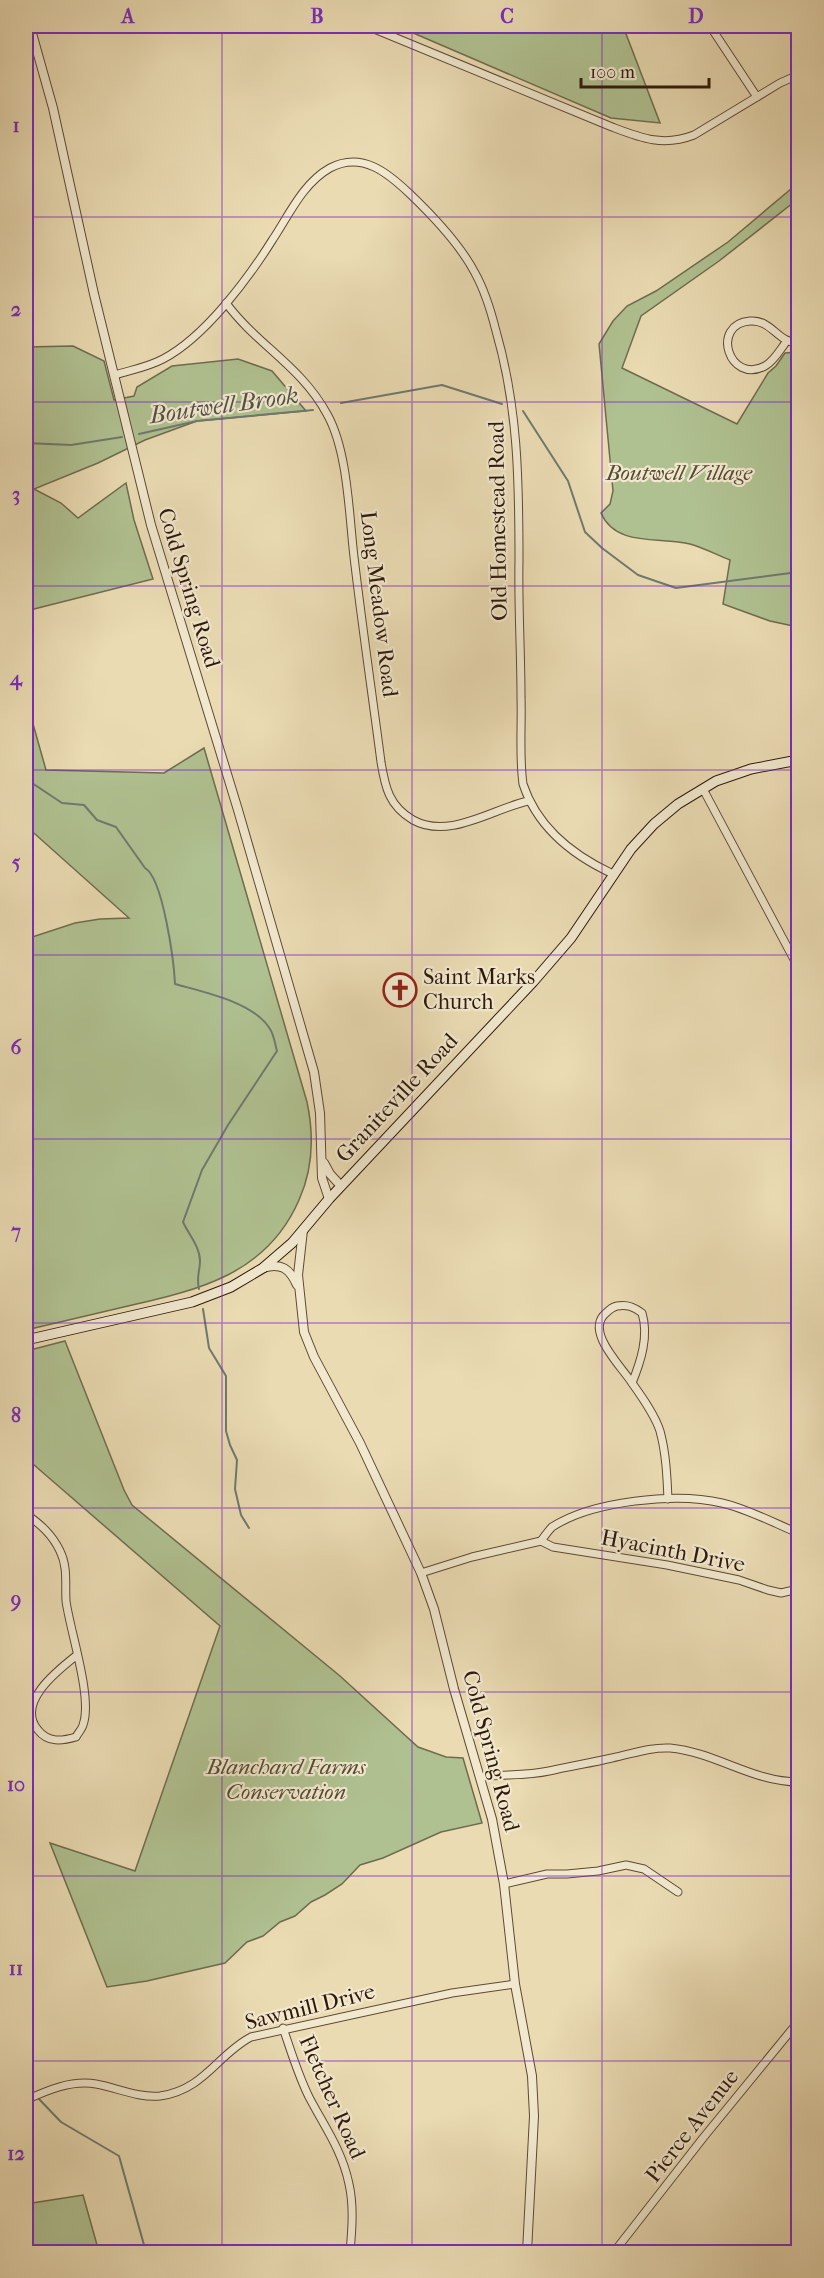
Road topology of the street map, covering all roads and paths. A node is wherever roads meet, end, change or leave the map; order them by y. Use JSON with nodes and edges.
{"nodes":[{"id":1,"x":30,"y":26,"type":"edge"},
{"id":2,"x":367,"y":26,"type":"edge"},
{"id":3,"x":710,"y":26,"type":"edge"},
{"id":4,"x":798,"y":75,"type":"edge"},
{"id":5,"x":757,"y":97,"type":"junction"},
{"id":6,"x":226,"y":303,"type":"junction"},
{"id":7,"x":786,"y":342,"type":"junction"},
{"id":8,"x":798,"y":343,"type":"edge"},
{"id":9,"x":115,"y":375,"type":"junction"},
{"id":10,"x":798,"y":760,"type":"edge"},
{"id":11,"x":703,"y":789,"type":"junction"},
{"id":12,"x":528,"y":801,"type":"junction"},
{"id":13,"x":613,"y":874,"type":"junction"},
{"id":14,"x":798,"y":967,"type":"edge"},
{"id":15,"x":322,"y":1157,"type":"junction"},
{"id":16,"x":341,"y":1186,"type":"junction"},
{"id":17,"x":329,"y":1199,"type":"junction"},
{"id":18,"x":303,"y":1230,"type":"junction"},
{"id":19,"x":263,"y":1268,"type":"junction"},
{"id":20,"x":298,"y":1288,"type":"junction"},
{"id":21,"x":26,"y":1340,"type":"edge"},
{"id":22,"x":632,"y":1383,"type":"junction"},
{"id":23,"x":668,"y":1499,"type":"junction"},
{"id":24,"x":26,"y":1514,"type":"edge"},
{"id":25,"x":798,"y":1533,"type":"edge"},
{"id":26,"x":541,"y":1541,"type":"junction"},
{"id":27,"x":421,"y":1573,"type":"junction"},
{"id":28,"x":798,"y":1589,"type":"edge"},
{"id":29,"x":77,"y":1655,"type":"junction"},
{"id":30,"x":480,"y":1777,"type":"junction"},
{"id":31,"x":798,"y":1782,"type":"edge"},
{"id":32,"x":504,"y":1884,"type":"junction"},
{"id":33,"x":678,"y":1892,"type":"dead end"},
{"id":34,"x":26,"y":1914,"type":"edge"},
{"id":35,"x":27,"y":1929,"type":"dead end"},
{"id":36,"x":515,"y":1984,"type":"junction"},
{"id":37,"x":798,"y":2022,"type":"edge"},
{"id":38,"x":283,"y":2028,"type":"junction"},
{"id":39,"x":26,"y":2100,"type":"edge"},
{"id":40,"x":350,"y":2253,"type":"edge"},
{"id":41,"x":527,"y":2253,"type":"edge"},
{"id":42,"x":614,"y":2253,"type":"edge"}],
"edges":[{"from":1,"to":9,"type":"street","name":"Cold Spring Road"},
{"from":2,"to":5,"type":"street"},
{"from":3,"to":5,"type":"street"},
{"from":4,"to":5,"type":"street"},
{"from":6,"to":9,"type":"street","name":"Old Homestead Road"},
{"from":6,"to":12,"type":"street","name":"Long Meadow Road"},
{"from":6,"to":12,"type":"street","name":"Old Homestead Road"},
{"from":7,"to":7,"type":"street"},
{"from":7,"to":8,"type":"street"},
{"from":9,"to":15,"type":"street","name":"Cold Spring Road"},
{"from":10,"to":11,"type":"main road","name":"Graniteville Road"},
{"from":11,"to":13,"type":"main road","name":"Graniteville Road"},
{"from":11,"to":14,"type":"street"},
{"from":12,"to":13,"type":"street","name":"Old Homestead Road"},
{"from":13,"to":16,"type":"main road","name":"Graniteville Road"},
{"from":15,"to":16,"type":"street","name":"Cold Spring Road"},
{"from":15,"to":17,"type":"street","name":"Cold Spring Road"},
{"from":16,"to":17,"type":"main road","name":"Graniteville Road"},
{"from":17,"to":18,"type":"main road","name":"Graniteville Road"},
{"from":18,"to":19,"type":"main road","name":"Graniteville Road"},
{"from":18,"to":20,"type":"street","name":"Cold Spring Road"},
{"from":19,"to":20,"type":"street"},
{"from":19,"to":21,"type":"main road","name":"Graniteville Road"},
{"from":20,"to":27,"type":"street","name":"Cold Spring Road"},
{"from":22,"to":22,"type":"street"},
{"from":22,"to":23,"type":"street"},
{"from":23,"to":25,"type":"street","name":"Hyacinth Drive"},
{"from":23,"to":26,"type":"street","name":"Hyacinth Drive"},
{"from":24,"to":29,"type":"street"},
{"from":26,"to":27,"type":"street","name":"Hyacinth Drive"},
{"from":26,"to":28,"type":"street","name":"Hyacinth Drive"},
{"from":27,"to":30,"type":"street","name":"Cold Spring Road"},
{"from":29,"to":29,"type":"street"},
{"from":30,"to":31,"type":"street"},
{"from":30,"to":32,"type":"street","name":"Cold Spring Road"},
{"from":32,"to":33,"type":"street"},
{"from":32,"to":36,"type":"street","name":"Cold Spring Road"},
{"from":34,"to":35,"type":"street"},
{"from":36,"to":38,"type":"street","name":"Sawmill Drive"},
{"from":36,"to":41,"type":"street","name":"Cold Spring Road"},
{"from":37,"to":42,"type":"street","name":"Pierce Avenue"},
{"from":38,"to":39,"type":"street","name":"Sawmill Drive"},
{"from":38,"to":40,"type":"street","name":"Fletcher Road"}]}
